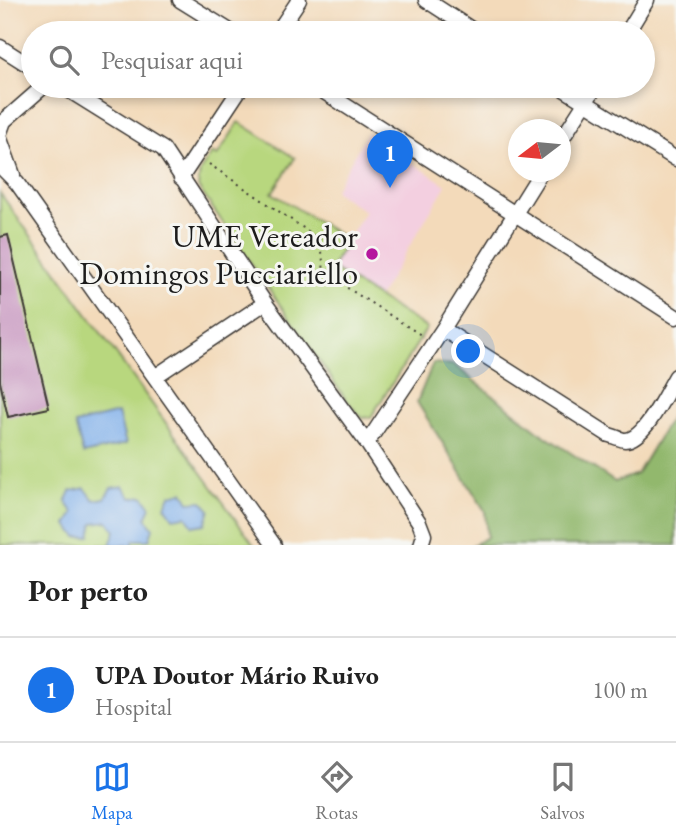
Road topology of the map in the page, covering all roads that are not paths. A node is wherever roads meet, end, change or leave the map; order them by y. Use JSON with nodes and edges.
{"nodes":[{"id":1,"x":180,"y":0,"type":"edge"},
{"id":2,"x":299,"y":0,"type":"edge"},
{"id":3,"x":426,"y":0,"type":"edge"},
{"id":4,"x":648,"y":0,"type":"edge"},
{"id":5,"x":214,"y":21,"type":"edge"},
{"id":6,"x":285,"y":21,"type":"edge"},
{"id":7,"x":458,"y":21,"type":"edge"},
{"id":8,"x":635,"y":21,"type":"edge"},
{"id":9,"x":0,"y":47,"type":"edge"},
{"id":10,"x":21,"y":60,"type":"edge"},
{"id":11,"x":30,"y":98,"type":"edge"},
{"id":12,"x":81,"y":98,"type":"edge"},
{"id":13,"x":234,"y":98,"type":"edge"},
{"id":14,"x":333,"y":98,"type":"edge"},
{"id":15,"x":577,"y":98,"type":"edge"},
{"id":16,"x":588,"y":98,"type":"edge"},
{"id":17,"x":585,"y":103,"type":"junction"},
{"id":18,"x":1,"y":124,"type":"edge"},
{"id":19,"x":571,"y":126,"type":"edge"},
{"id":20,"x":0,"y":139,"type":"edge"},
{"id":21,"x":676,"y":159,"type":"edge"},
{"id":22,"x":0,"y":166,"type":"edge"},
{"id":23,"x":181,"y":178,"type":"junction"},
{"id":24,"x":534,"y":182,"type":"edge"},
{"id":25,"x":17,"y":183,"type":"junction"},
{"id":26,"x":513,"y":215,"type":"junction"},
{"id":27,"x":265,"y":303,"type":"junction"},
{"id":28,"x":676,"y":317,"type":"edge"},
{"id":29,"x":443,"y":329,"type":"junction"},
{"id":30,"x":156,"y":376,"type":"junction"},
{"id":31,"x":676,"y":376,"type":"edge"},
{"id":32,"x":367,"y":443,"type":"junction"},
{"id":33,"x":274,"y":545,"type":"edge"},
{"id":34,"x":421,"y":545,"type":"edge"}],
"edges":[{"from":1,"to":5,"type":"street"},
{"from":2,"to":6,"type":"street"},
{"from":3,"to":7,"type":"street"},
{"from":4,"to":8,"type":"street"},
{"from":9,"to":10,"type":"street"},
{"from":11,"to":18,"type":"street"},
{"from":12,"to":23,"type":"street"},
{"from":13,"to":23,"type":"street"},
{"from":14,"to":26,"type":"street"},
{"from":15,"to":17,"type":"street"},
{"from":16,"to":17,"type":"street"},
{"from":17,"to":19,"type":"street"},
{"from":17,"to":21,"type":"street"},
{"from":20,"to":25,"type":"street"},
{"from":22,"to":25,"type":"street"},
{"from":23,"to":27,"type":"street"},
{"from":24,"to":26,"type":"street"},
{"from":25,"to":30,"type":"street"},
{"from":26,"to":28,"type":"street"},
{"from":26,"to":29,"type":"street"},
{"from":27,"to":30,"type":"street"},
{"from":27,"to":32,"type":"street"},
{"from":29,"to":31,"type":"street"},
{"from":29,"to":32,"type":"street"},
{"from":30,"to":33,"type":"street"},
{"from":32,"to":34,"type":"street"}]}
